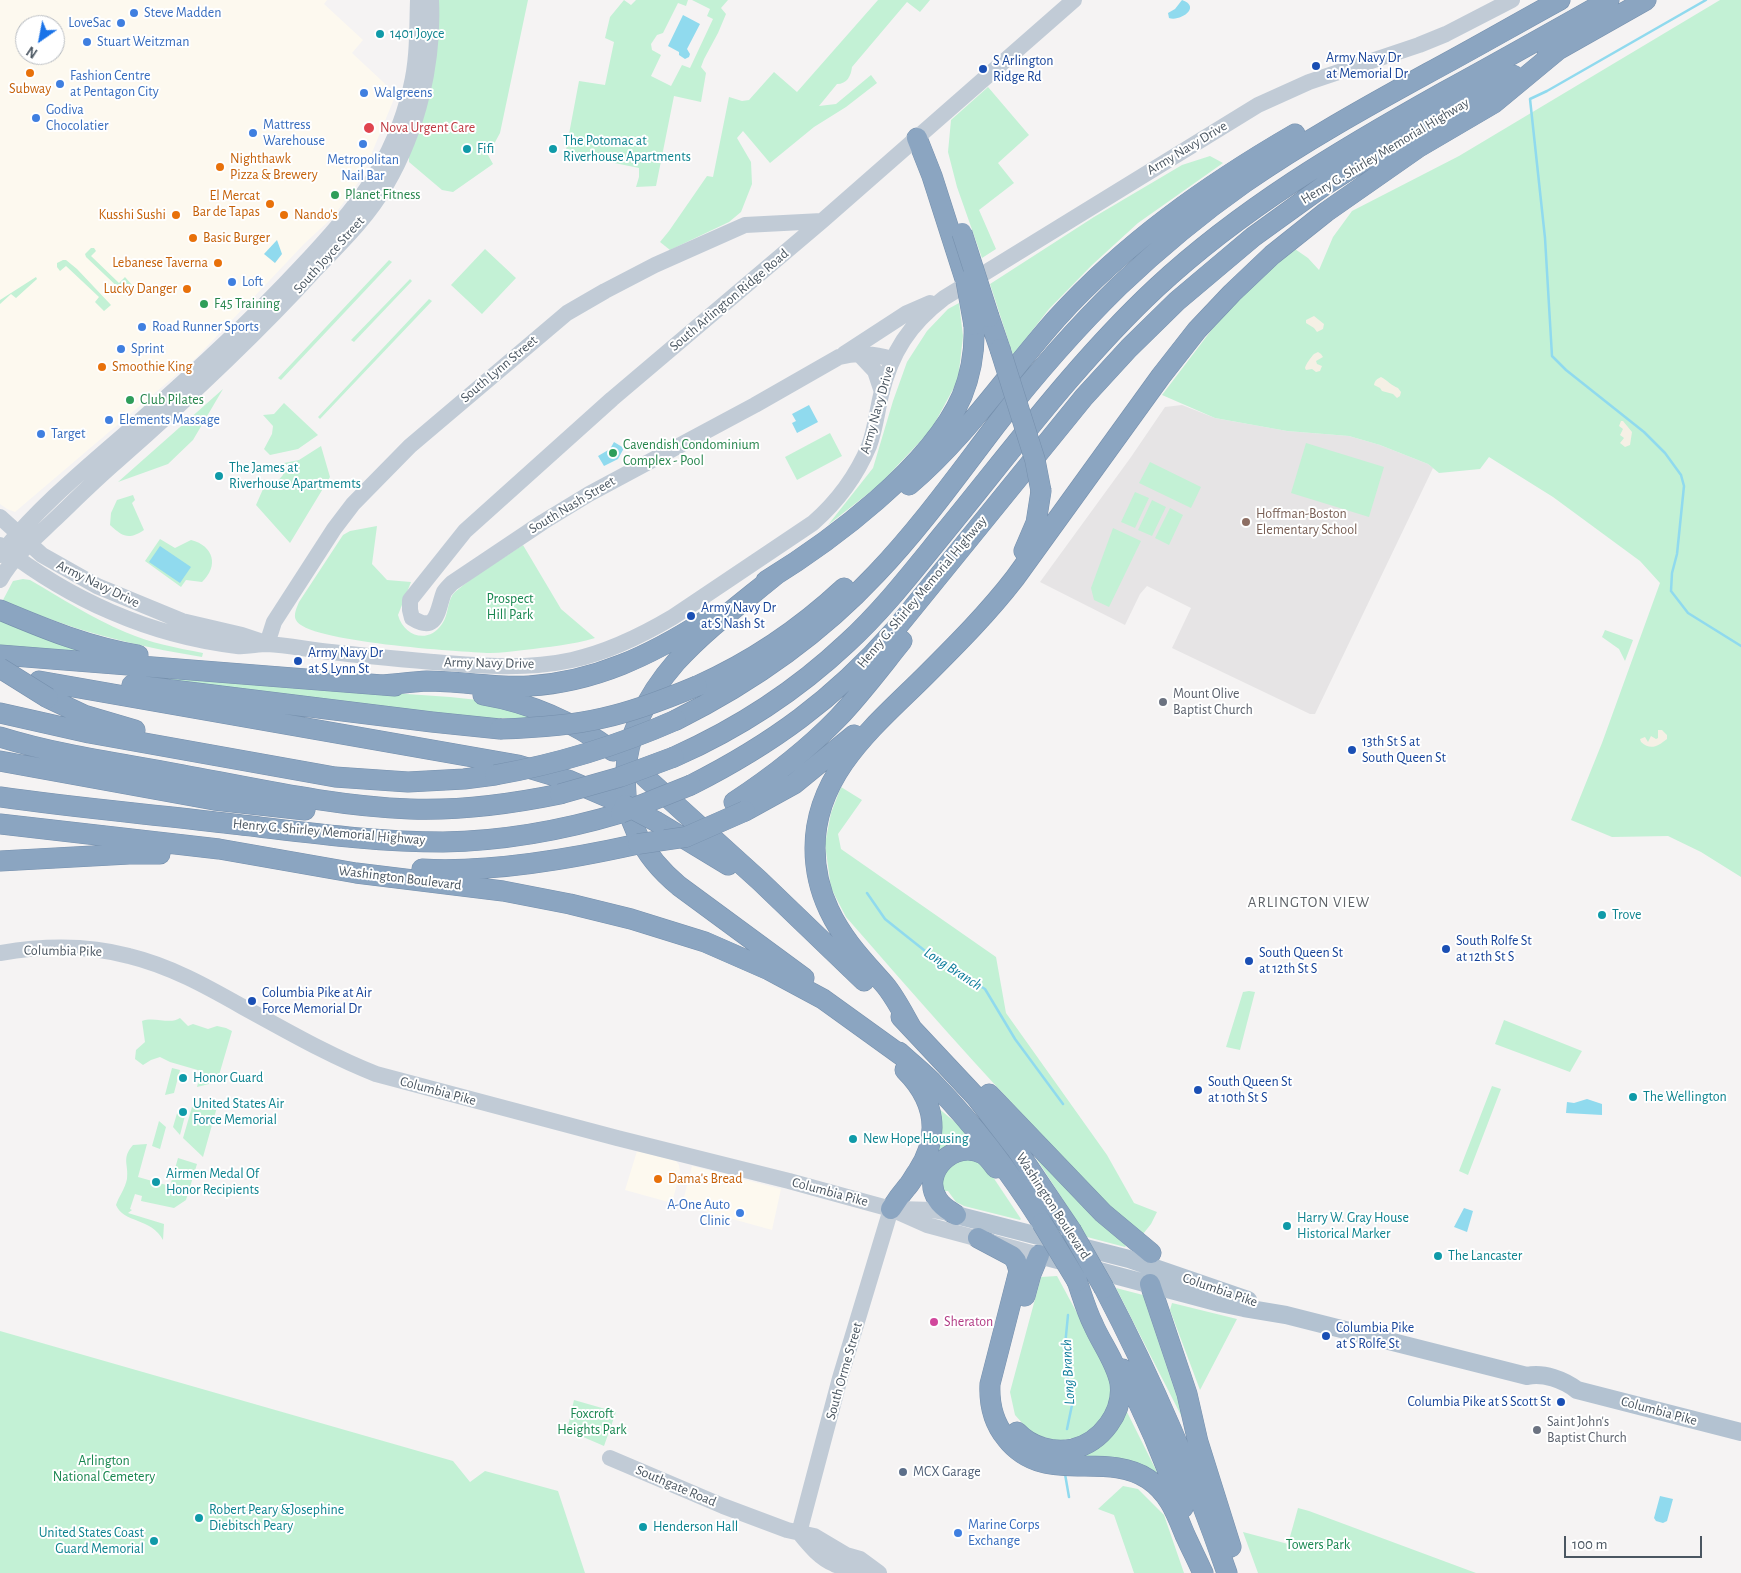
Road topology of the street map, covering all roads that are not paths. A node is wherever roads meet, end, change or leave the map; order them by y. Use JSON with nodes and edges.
{"nodes":[{"id":1,"x":418,"y":0,"type":"edge"},
{"id":2,"x":431,"y":0,"type":"edge"},
{"id":3,"x":1074,"y":0,"type":"edge"},
{"id":4,"x":1512,"y":0,"type":"edge"},
{"id":5,"x":1560,"y":0,"type":"edge"},
{"id":6,"x":1609,"y":0,"type":"edge"},
{"id":7,"x":1646,"y":0,"type":"edge"},
{"id":8,"x":1558,"y":50,"type":"junction"},
{"id":9,"x":921,"y":134,"type":"junction"},
{"id":10,"x":1238,"y":177,"type":"junction"},
{"id":11,"x":822,"y":220,"type":"junction"},
{"id":12,"x":768,"y":224,"type":"junction"},
{"id":13,"x":781,"y":256,"type":"junction"},
{"id":14,"x":944,"y":298,"type":"junction"},
{"id":15,"x":982,"y":321,"type":"junction"},
{"id":16,"x":858,"y":354,"type":"junction"},
{"id":17,"x":839,"y":357,"type":"junction"},
{"id":18,"x":892,"y":359,"type":"junction"},
{"id":19,"x":882,"y":392,"type":"junction"},
{"id":20,"x":997,"y":424,"type":"junction"},
{"id":21,"x":0,"y":517,"type":"edge"},
{"id":22,"x":978,"y":528,"type":"junction"},
{"id":23,"x":23,"y":539,"type":"junction"},
{"id":24,"x":824,"y":541,"type":"junction"},
{"id":25,"x":5,"y":552,"type":"edge"},
{"id":26,"x":777,"y":574,"type":"junction"},
{"id":27,"x":0,"y":580,"type":"edge"},
{"id":28,"x":0,"y":610,"type":"edge"},
{"id":29,"x":412,"y":618,"type":"joint"},
{"id":30,"x":982,"y":618,"type":"junction"},
{"id":31,"x":267,"y":644,"type":"junction"},
{"id":32,"x":0,"y":655,"type":"edge"},
{"id":33,"x":0,"y":668,"type":"edge"},
{"id":34,"x":926,"y":675,"type":"junction"},
{"id":35,"x":268,"y":676,"type":"junction"},
{"id":36,"x":0,"y":682,"type":"edge"},
{"id":37,"x":381,"y":685,"type":"junction"},
{"id":38,"x":44,"y":689,"type":"junction"},
{"id":39,"x":0,"y":712,"type":"edge"},
{"id":40,"x":0,"y":737,"type":"edge"},
{"id":41,"x":0,"y":761,"type":"edge"},
{"id":42,"x":270,"y":766,"type":"junction"},
{"id":43,"x":0,"y":797,"type":"edge"},
{"id":44,"x":619,"y":807,"type":"junction"},
{"id":45,"x":740,"y":807,"type":"junction"},
{"id":46,"x":411,"y":810,"type":"junction"},
{"id":47,"x":0,"y":824,"type":"edge"},
{"id":48,"x":268,"y":858,"type":"junction"},
{"id":49,"x":0,"y":861,"type":"edge"},
{"id":50,"x":302,"y":864,"type":"junction"},
{"id":51,"x":783,"y":903,"type":"junction"},
{"id":52,"x":0,"y":953,"type":"edge"},
{"id":53,"x":788,"y":981,"type":"junction"},
{"id":54,"x":911,"y":1027,"type":"junction"},
{"id":55,"x":938,"y":1055,"type":"junction"},
{"id":56,"x":908,"y":1061,"type":"junction"},
{"id":57,"x":891,"y":1209,"type":"junction"},
{"id":58,"x":956,"y":1215,"type":"junction"},
{"id":59,"x":1042,"y":1223,"type":"junction"},
{"id":60,"x":978,"y":1238,"type":"junction"},
{"id":61,"x":1039,"y":1255,"type":"junction"},
{"id":62,"x":1150,"y":1268,"type":"junction"},
{"id":63,"x":1077,"y":1281,"type":"junction"},
{"id":64,"x":1286,"y":1314,"type":"junction"},
{"id":65,"x":1741,"y":1432,"type":"edge"},
{"id":66,"x":610,"y":1458,"type":"dead end"},
{"id":67,"x":800,"y":1534,"type":"junction"},
{"id":68,"x":860,"y":1573,"type":"edge"},
{"id":69,"x":880,"y":1573,"type":"edge"},
{"id":70,"x":1205,"y":1573,"type":"edge"},
{"id":71,"x":1227,"y":1573,"type":"edge"},
{"id":72,"x":1239,"y":1573,"type":"edge"}],
"edges":[{"from":1,"to":23,"type":"main road","name":"South Joyce Street"},
{"from":2,"to":23,"type":"main road","name":"South Joyce Street"},
{"from":3,"to":9,"type":"main road","name":"South Arlington Ridge Road"},
{"from":4,"to":14,"type":"main road","name":"Army Navy Drive"},
{"from":5,"to":10,"type":"highway"},
{"from":6,"to":46,"type":"highway","bridge":true},
{"from":7,"to":8,"type":"highway","name":"Henry G. Shirley Memorial Highway"},
{"from":8,"to":22,"type":"highway","name":"Henry G. Shirley Memorial Highway"},
{"from":8,"to":30,"type":"highway"},
{"from":9,"to":11,"type":"main road","name":"South Arlington Ridge Road"},
{"from":9,"to":15,"type":"highway","bridge":true},
{"from":10,"to":20,"type":"highway"},
{"from":10,"to":24,"type":"highway"},
{"from":11,"to":12,"type":"main road","name":"South Lynn Street"},
{"from":11,"to":13,"type":"main road","name":"South Arlington Ridge Road"},
{"from":12,"to":13,"type":"main road"},
{"from":12,"to":31,"type":"main road","name":"South Lynn Street"},
{"from":13,"to":29,"type":"main road","name":"South Arlington Ridge Road"},
{"from":14,"to":17,"type":"main road"},
{"from":14,"to":18,"type":"main road","name":"Army Navy Drive"},
{"from":15,"to":24,"type":"highway"},
{"from":15,"to":30,"type":"highway","bridge":true},
{"from":16,"to":17,"type":"main road","name":"South Nash Street"},
{"from":16,"to":18,"type":"main road","name":"South Nash Street"},
{"from":16,"to":19,"type":"main road"},
{"from":17,"to":29,"type":"main road","name":"South Nash Street"},
{"from":18,"to":19,"type":"main road","name":"Army Navy Drive"},
{"from":19,"to":31,"type":"main road","name":"Army Navy Drive"},
{"from":20,"to":38,"type":"highway","bridge":true},
{"from":20,"to":42,"type":"highway","bridge":true},
{"from":21,"to":23,"type":"main road","name":"Army Navy Drive"},
{"from":22,"to":44,"type":"highway","name":"Henry G. Shirley Memorial Highway","bridge":true},
{"from":22,"to":45,"type":"highway"},
{"from":23,"to":25,"type":"main road","name":"South Joyce Street"},
{"from":23,"to":31,"type":"main road","name":"Army Navy Drive"},
{"from":24,"to":26,"type":"highway"},
{"from":25,"to":27,"type":"main road","name":"South Joyce Street"},
{"from":25,"to":31,"type":"main road","name":"Army Navy Drive"},
{"from":26,"to":37,"type":"highway"},
{"from":26,"to":56,"type":"highway"},
{"from":28,"to":35,"type":"highway"},
{"from":30,"to":34,"type":"highway"},
{"from":32,"to":35,"type":"highway"},
{"from":33,"to":38,"type":"highway","bridge":true},
{"from":34,"to":45,"type":"highway"},
{"from":34,"to":54,"type":"highway"},
{"from":35,"to":37,"type":"highway"},
{"from":36,"to":38,"type":"highway"},
{"from":37,"to":51,"type":"highway"},
{"from":38,"to":42,"type":"highway"},
{"from":38,"to":44,"type":"highway"},
{"from":39,"to":42,"type":"highway"},
{"from":40,"to":46,"type":"highway"},
{"from":41,"to":46,"type":"highway"},
{"from":43,"to":44,"type":"highway","name":"Henry G. Shirley Memorial Highway"},
{"from":44,"to":51,"type":"highway","bridge":true},
{"from":45,"to":50,"type":"highway","bridge":true},
{"from":47,"to":48,"type":"highway","name":"Washington Boulevard"},
{"from":48,"to":49,"type":"highway"},
{"from":48,"to":50,"type":"highway","name":"Washington Boulevard"},
{"from":50,"to":53,"type":"highway","name":"Washington Boulevard"},
{"from":51,"to":54,"type":"highway","name":"Washington Boulevard"},
{"from":52,"to":57,"type":"main road","name":"Columbia Pike"},
{"from":53,"to":56,"type":"highway"},
{"from":53,"to":57,"type":"highway"},
{"from":54,"to":55,"type":"highway","name":"Washington Boulevard"},
{"from":55,"to":62,"type":"highway"},
{"from":55,"to":71,"type":"highway","name":"Washington Boulevard","bridge":true},
{"from":56,"to":59,"type":"highway","name":"Washington Boulevard"},
{"from":57,"to":58,"type":"main road","name":"Columbia Pike"},
{"from":57,"to":60,"type":"main road","name":"Columbia Pike"},
{"from":57,"to":67,"type":"main road","name":"South Orme Street"},
{"from":58,"to":59,"type":"highway"},
{"from":58,"to":62,"type":"main road","name":"Columbia Pike"},
{"from":59,"to":63,"type":"highway","name":"Washington Boulevard","bridge":true},
{"from":60,"to":61,"type":"main road","name":"Columbia Pike"},
{"from":60,"to":70,"type":"highway"},
{"from":61,"to":62,"type":"main road","name":"Columbia Pike"},
{"from":61,"to":63,"type":"highway"},
{"from":62,"to":64,"type":"main road","name":"Columbia Pike"},
{"from":62,"to":64,"type":"main road","name":"Columbia Pike"},
{"from":62,"to":72,"type":"highway"},
{"from":63,"to":70,"type":"highway","name":"Washington Boulevard"},
{"from":64,"to":65,"type":"main road","name":"Columbia Pike"},
{"from":66,"to":67,"type":"main road","name":"Southgate Road"},
{"from":67,"to":68,"type":"main road","name":"Southgate Road"},
{"from":67,"to":69,"type":"main road","name":"Southgate Road"}]}
